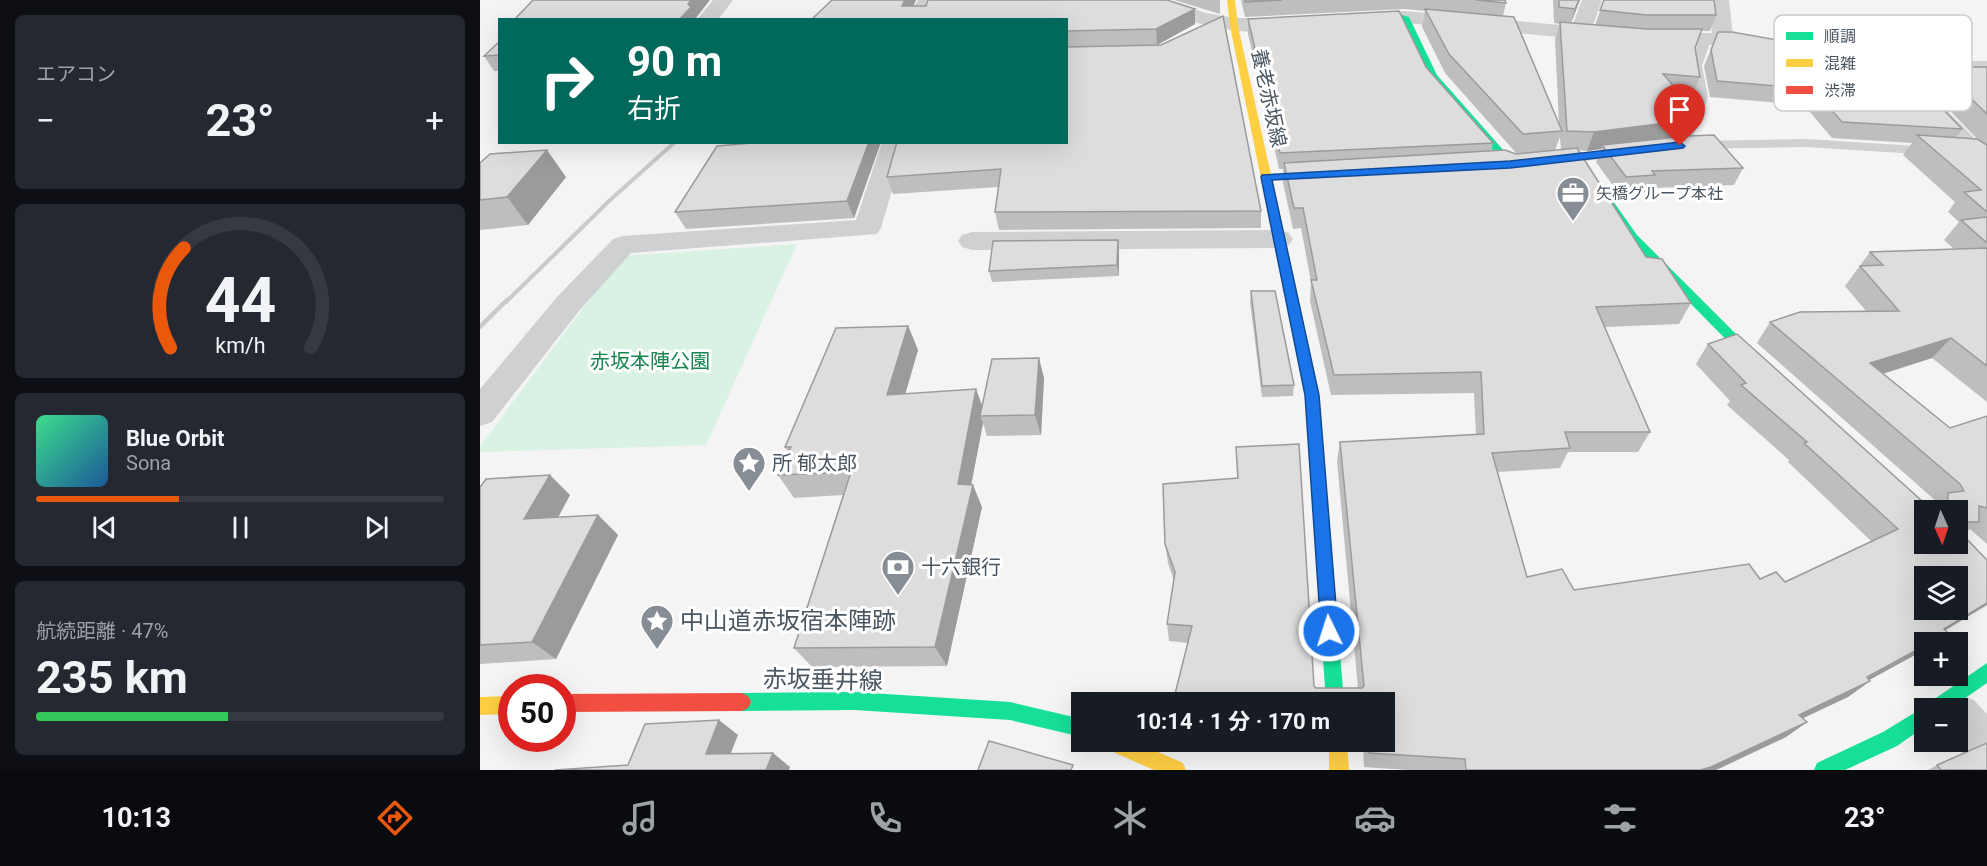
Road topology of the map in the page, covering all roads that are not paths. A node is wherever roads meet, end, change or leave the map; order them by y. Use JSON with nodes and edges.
{"nodes":[{"id":1,"x":723,"y":0,"type":"edge"},
{"id":2,"x":928,"y":0,"type":"edge"},
{"id":3,"x":1148,"y":0,"type":"edge"},
{"id":4,"x":1231,"y":0,"type":"edge"},
{"id":5,"x":1592,"y":0,"type":"edge"},
{"id":6,"x":1719,"y":0,"type":"edge"},
{"id":7,"x":1391,"y":12,"type":"edge"},
{"id":8,"x":709,"y":18,"type":"edge"},
{"id":9,"x":919,"y":18,"type":"edge"},
{"id":10,"x":1354,"y":20,"type":"edge"},
{"id":11,"x":1310,"y":23,"type":"edge"},
{"id":12,"x":1226,"y":24,"type":"junction"},
{"id":13,"x":1580,"y":32,"type":"junction"},
{"id":14,"x":1190,"y":38,"type":"edge"},
{"id":15,"x":1714,"y":40,"type":"junction"},
{"id":16,"x":1768,"y":47,"type":"edge"},
{"id":17,"x":1936,"y":111,"type":"edge"},
{"id":18,"x":894,"y":144,"type":"edge"},
{"id":19,"x":1634,"y":151,"type":"edge"},
{"id":20,"x":1981,"y":158,"type":"edge"},
{"id":21,"x":1571,"y":161,"type":"joint"},
{"id":22,"x":1510,"y":164,"type":"junction"},
{"id":23,"x":1486,"y":166,"type":"edge"},
{"id":24,"x":1602,"y":193,"type":"edge"},
{"id":25,"x":1279,"y":239,"type":"junction"},
{"id":26,"x":972,"y":241,"type":"dead end"},
{"id":27,"x":1774,"y":380,"type":"edge"},
{"id":28,"x":480,"y":413,"type":"edge"},
{"id":29,"x":1987,"y":672,"type":"edge"},
{"id":30,"x":1334,"y":692,"type":"edge"},
{"id":31,"x":1956,"y":698,"type":"edge"},
{"id":32,"x":576,"y":703,"type":"edge"},
{"id":33,"x":498,"y":705,"type":"edge"},
{"id":34,"x":480,"y":706,"type":"edge"},
{"id":35,"x":1071,"y":725,"type":"edge"},
{"id":36,"x":1914,"y":726,"type":"edge"},
{"id":37,"x":1968,"y":731,"type":"edge"},
{"id":38,"x":1987,"y":747,"type":"edge"},
{"id":39,"x":1136,"y":752,"type":"edge"},
{"id":40,"x":1338,"y":752,"type":"edge"},
{"id":41,"x":1176,"y":770,"type":"edge"},
{"id":42,"x":1339,"y":770,"type":"edge"},
{"id":43,"x":1824,"y":770,"type":"edge"}],
"edges":[{"from":1,"to":8,"type":"street"},
{"from":2,"to":9,"type":"street"},
{"from":3,"to":12,"type":"street"},
{"from":4,"to":12,"type":"main road","name":"養老赤坂線"},
{"from":5,"to":13,"type":"street"},
{"from":6,"to":15,"type":"street"},
{"from":7,"to":10,"type":"street"},
{"from":7,"to":13,"type":"street"},
{"from":7,"to":22,"type":"main road"},
{"from":11,"to":12,"type":"street"},
{"from":12,"to":14,"type":"street"},
{"from":12,"to":25,"type":"main road","name":"養老赤坂線"},
{"from":13,"to":15,"type":"street"},
{"from":15,"to":16,"type":"street"},
{"from":15,"to":20,"type":"lane"},
{"from":17,"to":20,"type":"street"},
{"from":18,"to":28,"type":"street"},
{"from":19,"to":21,"type":"lane"},
{"from":21,"to":22,"type":"main road"},
{"from":22,"to":23,"type":"lane"},
{"from":24,"to":27,"type":"main road"},
{"from":25,"to":26,"type":"street"},
{"from":25,"to":30,"type":"main road","name":"養老赤坂線"},
{"from":29,"to":31,"type":"main road"},
{"from":32,"to":35,"type":"main road","name":"赤坂垂井線"},
{"from":33,"to":34,"type":"main road"},
{"from":36,"to":43,"type":"main road"},
{"from":37,"to":38,"type":"street"},
{"from":39,"to":41,"type":"main road"},
{"from":40,"to":42,"type":"main road"}]}
